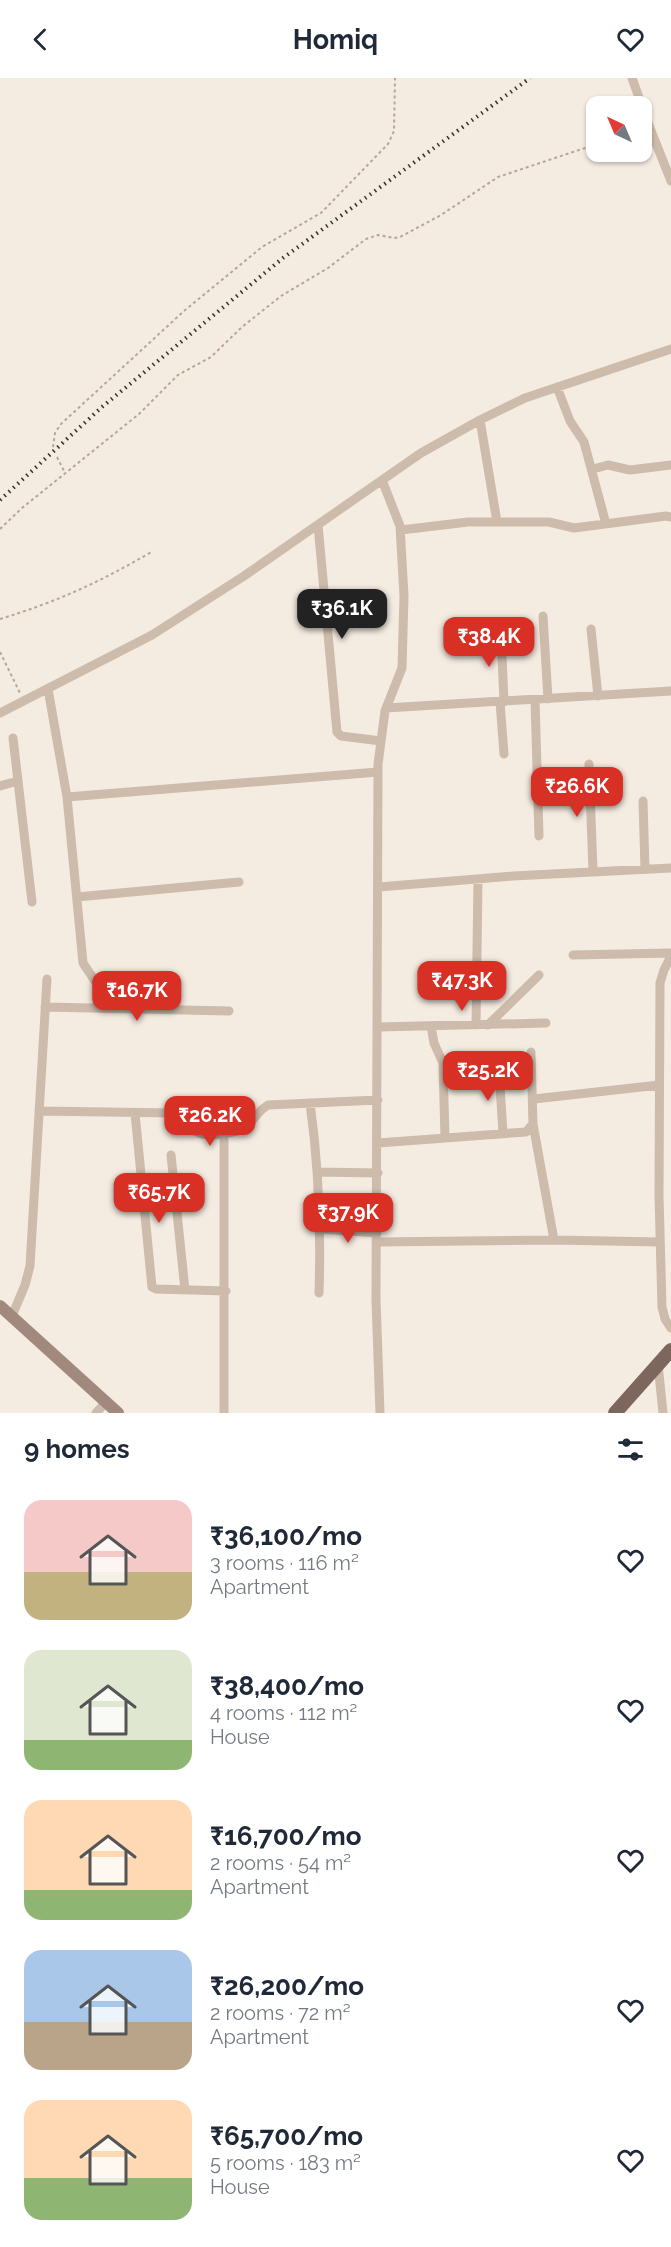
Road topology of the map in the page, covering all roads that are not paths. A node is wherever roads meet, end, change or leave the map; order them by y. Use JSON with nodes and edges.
{"nodes":[{"id":1,"x":632,"y":78,"type":"edge"},
{"id":2,"x":638,"y":96,"type":"edge"},
{"id":3,"x":652,"y":132,"type":"edge"},
{"id":4,"x":671,"y":180,"type":"edge"},
{"id":5,"x":671,"y":350,"type":"edge"},
{"id":6,"x":557,"y":387,"type":"junction"},
{"id":7,"x":480,"y":420,"type":"junction"},
{"id":8,"x":671,"y":465,"type":"edge"},
{"id":9,"x":593,"y":469,"type":"junction"},
{"id":10,"x":382,"y":480,"type":"junction"},
{"id":11,"x":671,"y":518,"type":"edge"},
{"id":12,"x":498,"y":522,"type":"junction"},
{"id":13,"x":606,"y":524,"type":"junction"},
{"id":14,"x":318,"y":525,"type":"junction"},
{"id":15,"x":401,"y":530,"type":"junction"},
{"id":16,"x":543,"y":616,"type":"dead end"},
{"id":17,"x":591,"y":629,"type":"dead end"},
{"id":18,"x":501,"y":633,"type":"dead end"},
{"id":19,"x":48,"y":689,"type":"junction"},
{"id":20,"x":671,"y":691,"type":"edge"},
{"id":21,"x":598,"y":696,"type":"junction"},
{"id":22,"x":548,"y":699,"type":"junction"},
{"id":23,"x":535,"y":700,"type":"junction"},
{"id":24,"x":502,"y":702,"type":"junction"},
{"id":25,"x":386,"y":708,"type":"junction"},
{"id":26,"x":0,"y":713,"type":"edge"},
{"id":27,"x":13,"y":738,"type":"dead end"},
{"id":28,"x":381,"y":741,"type":"junction"},
{"id":29,"x":504,"y":754,"type":"dead end"},
{"id":30,"x":589,"y":764,"type":"dead end"},
{"id":31,"x":378,"y":772,"type":"junction"},
{"id":32,"x":18,"y":781,"type":"junction"},
{"id":33,"x":0,"y":786,"type":"edge"},
{"id":34,"x":67,"y":797,"type":"junction"},
{"id":35,"x":643,"y":801,"type":"dead end"},
{"id":36,"x":538,"y":836,"type":"dead end"},
{"id":37,"x":645,"y":868,"type":"junction"},
{"id":38,"x":671,"y":868,"type":"edge"},
{"id":39,"x":593,"y":872,"type":"junction"},
{"id":40,"x":478,"y":879,"type":"junction"},
{"id":41,"x":240,"y":882,"type":"dead end"},
{"id":42,"x":380,"y":887,"type":"junction"},
{"id":43,"x":77,"y":897,"type":"junction"},
{"id":44,"x":32,"y":902,"type":"dead end"},
{"id":45,"x":573,"y":955,"type":"dead end"},
{"id":46,"x":671,"y":955,"type":"edge"},
{"id":47,"x":539,"y":975,"type":"dead end"},
{"id":48,"x":666,"y":975,"type":"edge"},
{"id":49,"x":47,"y":979,"type":"dead end"},
{"id":50,"x":45,"y":1007,"type":"junction"},
{"id":51,"x":98,"y":1008,"type":"junction"},
{"id":52,"x":229,"y":1011,"type":"dead end"},
{"id":53,"x":546,"y":1023,"type":"dead end"},
{"id":54,"x":476,"y":1025,"type":"junction"},
{"id":55,"x":488,"y":1025,"type":"junction"},
{"id":56,"x":431,"y":1026,"type":"junction"},
{"id":57,"x":379,"y":1028,"type":"junction"},
{"id":58,"x":531,"y":1052,"type":"dead end"},
{"id":59,"x":499,"y":1070,"type":"dead end"},
{"id":60,"x":660,"y":1085,"type":"junction"},
{"id":61,"x":534,"y":1099,"type":"junction"},
{"id":62,"x":378,"y":1100,"type":"junction"},
{"id":63,"x":310,"y":1103,"type":"junction"},
{"id":64,"x":39,"y":1111,"type":"junction"},
{"id":65,"x":135,"y":1113,"type":"junction"},
{"id":66,"x":533,"y":1124,"type":"junction"},
{"id":67,"x":224,"y":1133,"type":"junction"},
{"id":68,"x":503,"y":1133,"type":"junction"},
{"id":69,"x":445,"y":1138,"type":"junction"},
{"id":70,"x":378,"y":1143,"type":"junction"},
{"id":71,"x":171,"y":1155,"type":"dead end"},
{"id":72,"x":318,"y":1172,"type":"junction"},
{"id":73,"x":378,"y":1173,"type":"junction"},
{"id":74,"x":321,"y":1229,"type":"junction"},
{"id":75,"x":377,"y":1238,"type":"junction"},
{"id":76,"x":554,"y":1240,"type":"junction"},
{"id":77,"x":660,"y":1242,"type":"junction"},
{"id":78,"x":185,"y":1290,"type":"junction"},
{"id":79,"x":226,"y":1291,"type":"junction"},
{"id":80,"x":319,"y":1293,"type":"dead end"},
{"id":81,"x":0,"y":1306,"type":"edge"},
{"id":82,"x":12,"y":1316,"type":"junction"},
{"id":83,"x":671,"y":1328,"type":"edge"},
{"id":84,"x":671,"y":1350,"type":"edge"},
{"id":85,"x":658,"y":1364,"type":"junction"},
{"id":86,"x":106,"y":1402,"type":"junction"},
{"id":87,"x":96,"y":1413,"type":"edge"},
{"id":88,"x":118,"y":1413,"type":"edge"},
{"id":89,"x":224,"y":1413,"type":"edge"},
{"id":90,"x":380,"y":1413,"type":"edge"},
{"id":91,"x":615,"y":1413,"type":"edge"},
{"id":92,"x":663,"y":1413,"type":"edge"}],
"edges":[{"from":1,"to":2,"type":"street"},
{"from":3,"to":4,"type":"street"},
{"from":5,"to":6,"type":"street"},
{"from":6,"to":7,"type":"street"},
{"from":6,"to":9,"type":"street"},
{"from":7,"to":10,"type":"street"},
{"from":7,"to":12,"type":"street"},
{"from":8,"to":9,"type":"street"},
{"from":9,"to":13,"type":"street"},
{"from":10,"to":14,"type":"street"},
{"from":10,"to":15,"type":"street"},
{"from":11,"to":13,"type":"street"},
{"from":12,"to":13,"type":"street"},
{"from":12,"to":15,"type":"street"},
{"from":14,"to":19,"type":"street"},
{"from":14,"to":28,"type":"street"},
{"from":15,"to":25,"type":"street"},
{"from":16,"to":22,"type":"street"},
{"from":17,"to":21,"type":"street"},
{"from":18,"to":24,"type":"street"},
{"from":19,"to":26,"type":"street"},
{"from":19,"to":34,"type":"street"},
{"from":20,"to":21,"type":"street"},
{"from":21,"to":22,"type":"street"},
{"from":22,"to":23,"type":"street"},
{"from":23,"to":24,"type":"street"},
{"from":23,"to":36,"type":"street"},
{"from":24,"to":25,"type":"street"},
{"from":24,"to":29,"type":"street"},
{"from":25,"to":28,"type":"street"},
{"from":27,"to":32,"type":"street"},
{"from":28,"to":31,"type":"street"},
{"from":30,"to":39,"type":"street"},
{"from":31,"to":34,"type":"street"},
{"from":31,"to":42,"type":"street"},
{"from":32,"to":33,"type":"street"},
{"from":32,"to":44,"type":"street"},
{"from":34,"to":43,"type":"street"},
{"from":35,"to":37,"type":"street"},
{"from":37,"to":38,"type":"street"},
{"from":37,"to":39,"type":"street"},
{"from":39,"to":40,"type":"street"},
{"from":40,"to":42,"type":"street"},
{"from":40,"to":54,"type":"street"},
{"from":41,"to":43,"type":"street"},
{"from":42,"to":57,"type":"street"},
{"from":43,"to":51,"type":"street"},
{"from":45,"to":46,"type":"street"},
{"from":46,"to":48,"type":"street"},
{"from":47,"to":55,"type":"street"},
{"from":48,"to":60,"type":"street"},
{"from":49,"to":50,"type":"street"},
{"from":50,"to":51,"type":"street"},
{"from":50,"to":64,"type":"street"},
{"from":51,"to":52,"type":"street"},
{"from":53,"to":55,"type":"street"},
{"from":54,"to":55,"type":"street"},
{"from":54,"to":56,"type":"street"},
{"from":56,"to":57,"type":"street"},
{"from":56,"to":69,"type":"street"},
{"from":57,"to":62,"type":"street"},
{"from":58,"to":61,"type":"street"},
{"from":59,"to":68,"type":"street"},
{"from":60,"to":61,"type":"street"},
{"from":60,"to":77,"type":"street"},
{"from":61,"to":66,"type":"street"},
{"from":62,"to":63,"type":"street"},
{"from":62,"to":70,"type":"street"},
{"from":63,"to":67,"type":"street"},
{"from":63,"to":72,"type":"street"},
{"from":64,"to":65,"type":"street"},
{"from":64,"to":82,"type":"street"},
{"from":65,"to":67,"type":"street"},
{"from":65,"to":78,"type":"street"},
{"from":66,"to":68,"type":"street"},
{"from":66,"to":76,"type":"street"},
{"from":67,"to":79,"type":"street"},
{"from":68,"to":69,"type":"street"},
{"from":69,"to":70,"type":"street"},
{"from":70,"to":73,"type":"street"},
{"from":71,"to":78,"type":"street"},
{"from":72,"to":73,"type":"street"},
{"from":72,"to":74,"type":"street"},
{"from":73,"to":75,"type":"street"},
{"from":74,"to":75,"type":"street"},
{"from":74,"to":80,"type":"street"},
{"from":75,"to":76,"type":"street"},
{"from":75,"to":90,"type":"street"},
{"from":76,"to":77,"type":"street"},
{"from":77,"to":83,"type":"street"},
{"from":78,"to":79,"type":"street"},
{"from":79,"to":89,"type":"street"},
{"from":81,"to":82,"type":"main road"},
{"from":82,"to":86,"type":"main road"},
{"from":84,"to":85,"type":"main road"},
{"from":85,"to":91,"type":"main road"},
{"from":85,"to":92,"type":"street"},
{"from":86,"to":87,"type":"street"},
{"from":86,"to":88,"type":"main road"}]}
